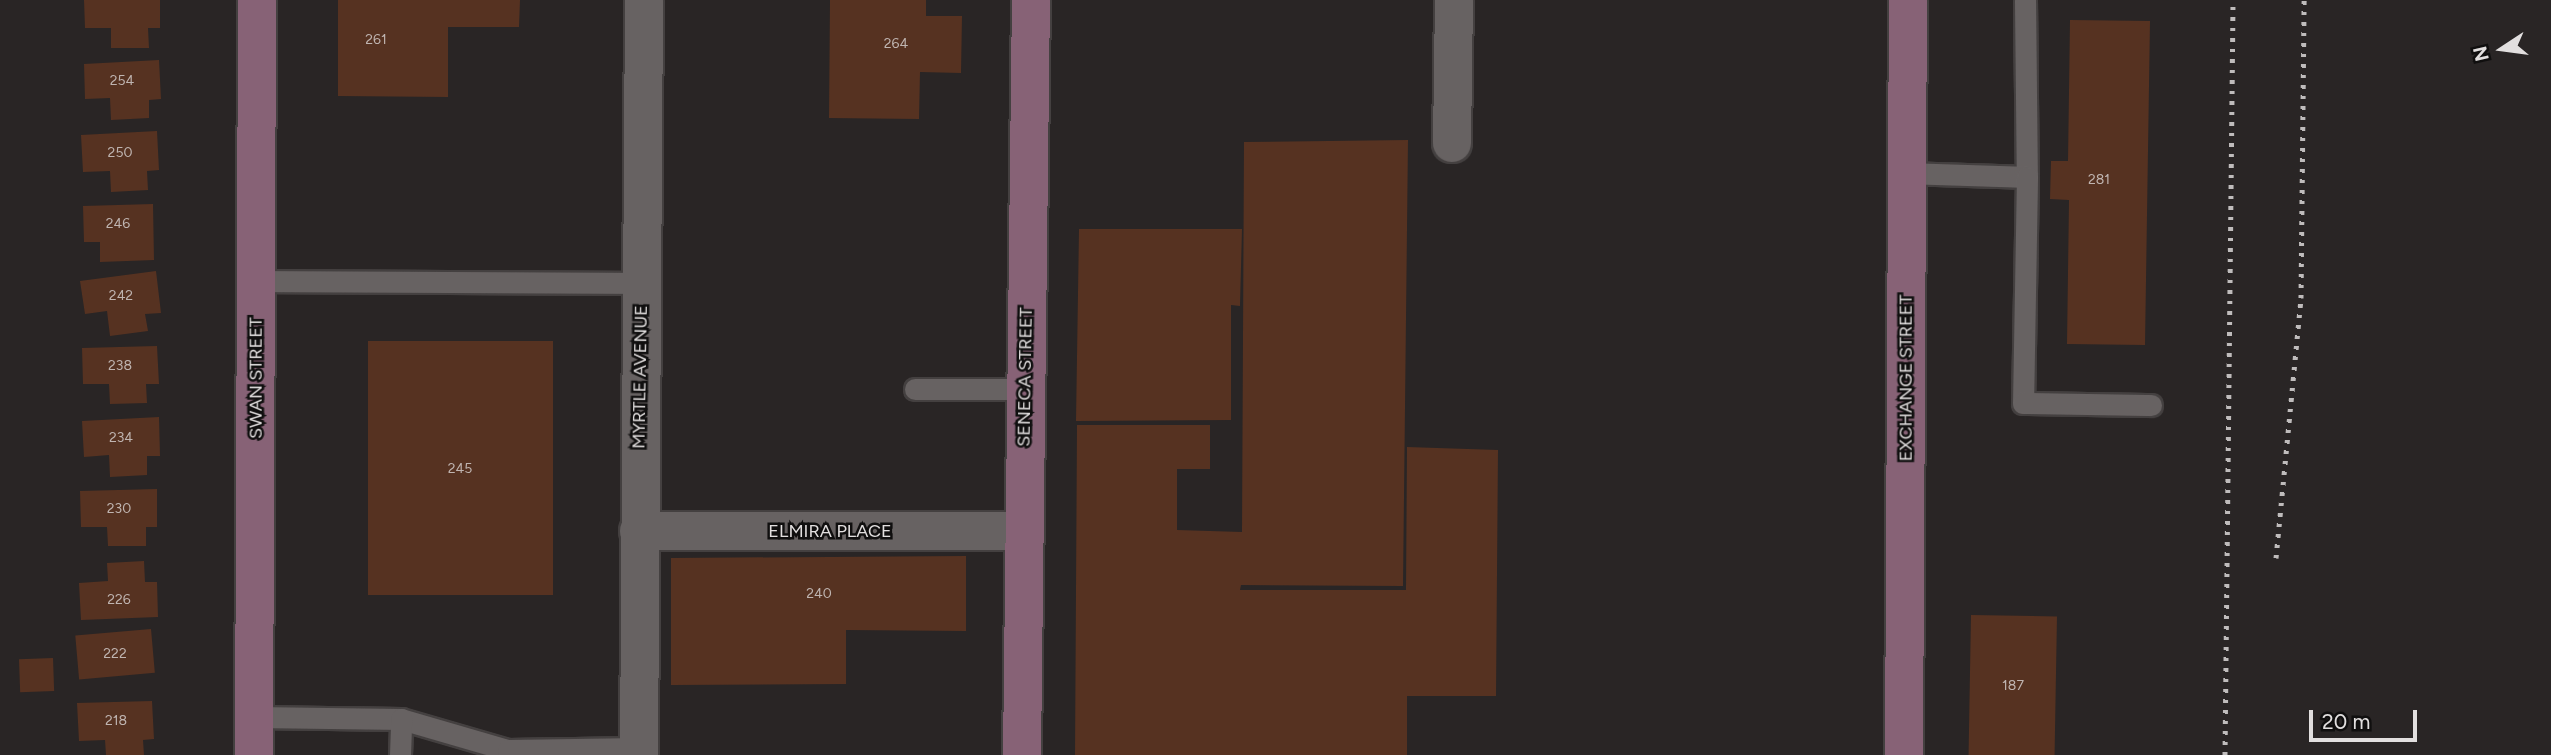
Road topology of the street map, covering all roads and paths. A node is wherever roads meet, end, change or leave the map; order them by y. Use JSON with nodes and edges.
{"nodes":[{"id":1,"x":257,"y":0,"type":"edge"},
{"id":2,"x":644,"y":0,"type":"edge"},
{"id":3,"x":1031,"y":0,"type":"edge"},
{"id":4,"x":1454,"y":0,"type":"edge"},
{"id":5,"x":1908,"y":0,"type":"edge"},
{"id":6,"x":2025,"y":0,"type":"edge"},
{"id":7,"x":1452,"y":143,"type":"dead end"},
{"id":8,"x":1908,"y":173,"type":"junction"},
{"id":9,"x":2027,"y":177,"type":"junction"},
{"id":10,"x":256,"y":281,"type":"junction"},
{"id":11,"x":641,"y":283,"type":"junction"},
{"id":12,"x":915,"y":389,"type":"dead end"},
{"id":13,"x":1024,"y":389,"type":"junction"},
{"id":14,"x":2151,"y":405,"type":"dead end"},
{"id":15,"x":639,"y":531,"type":"junction"},
{"id":16,"x":1022,"y":531,"type":"junction"},
{"id":17,"x":255,"y":718,"type":"junction"},
{"id":18,"x":401,"y":719,"type":"junction"},
{"id":19,"x":508,"y":752,"type":"edge"},
{"id":20,"x":639,"y":752,"type":"edge"},
{"id":21,"x":254,"y":755,"type":"edge"},
{"id":22,"x":400,"y":755,"type":"edge"},
{"id":23,"x":1022,"y":755,"type":"edge"},
{"id":24,"x":1904,"y":755,"type":"edge"}],
"edges":[{"from":1,"to":10,"type":"main road","name":"SWAN STREET"},
{"from":2,"to":11,"type":"street","name":"MYRTLE AVENUE"},
{"from":3,"to":13,"type":"main road","name":"SENECA STREET"},
{"from":4,"to":7,"type":"street"},
{"from":5,"to":8,"type":"main road","name":"EXCHANGE STREET"},
{"from":6,"to":9,"type":"lane"},
{"from":8,"to":9,"type":"lane"},
{"from":8,"to":24,"type":"main road","name":"EXCHANGE STREET"},
{"from":9,"to":14,"type":"lane"},
{"from":10,"to":11,"type":"lane"},
{"from":10,"to":17,"type":"main road","name":"SWAN STREET"},
{"from":11,"to":15,"type":"street","name":"MYRTLE AVENUE"},
{"from":12,"to":13,"type":"lane"},
{"from":13,"to":16,"type":"main road","name":"SENECA STREET"},
{"from":15,"to":16,"type":"street","name":"ELMIRA PLACE"},
{"from":15,"to":20,"type":"street","name":"MYRTLE AVENUE"},
{"from":16,"to":23,"type":"main road","name":"SENECA STREET"},
{"from":17,"to":18,"type":"lane"},
{"from":17,"to":21,"type":"main road","name":"SWAN STREET"},
{"from":18,"to":19,"type":"lane"},
{"from":18,"to":22,"type":"lane"},
{"from":19,"to":20,"type":"lane"}]}
